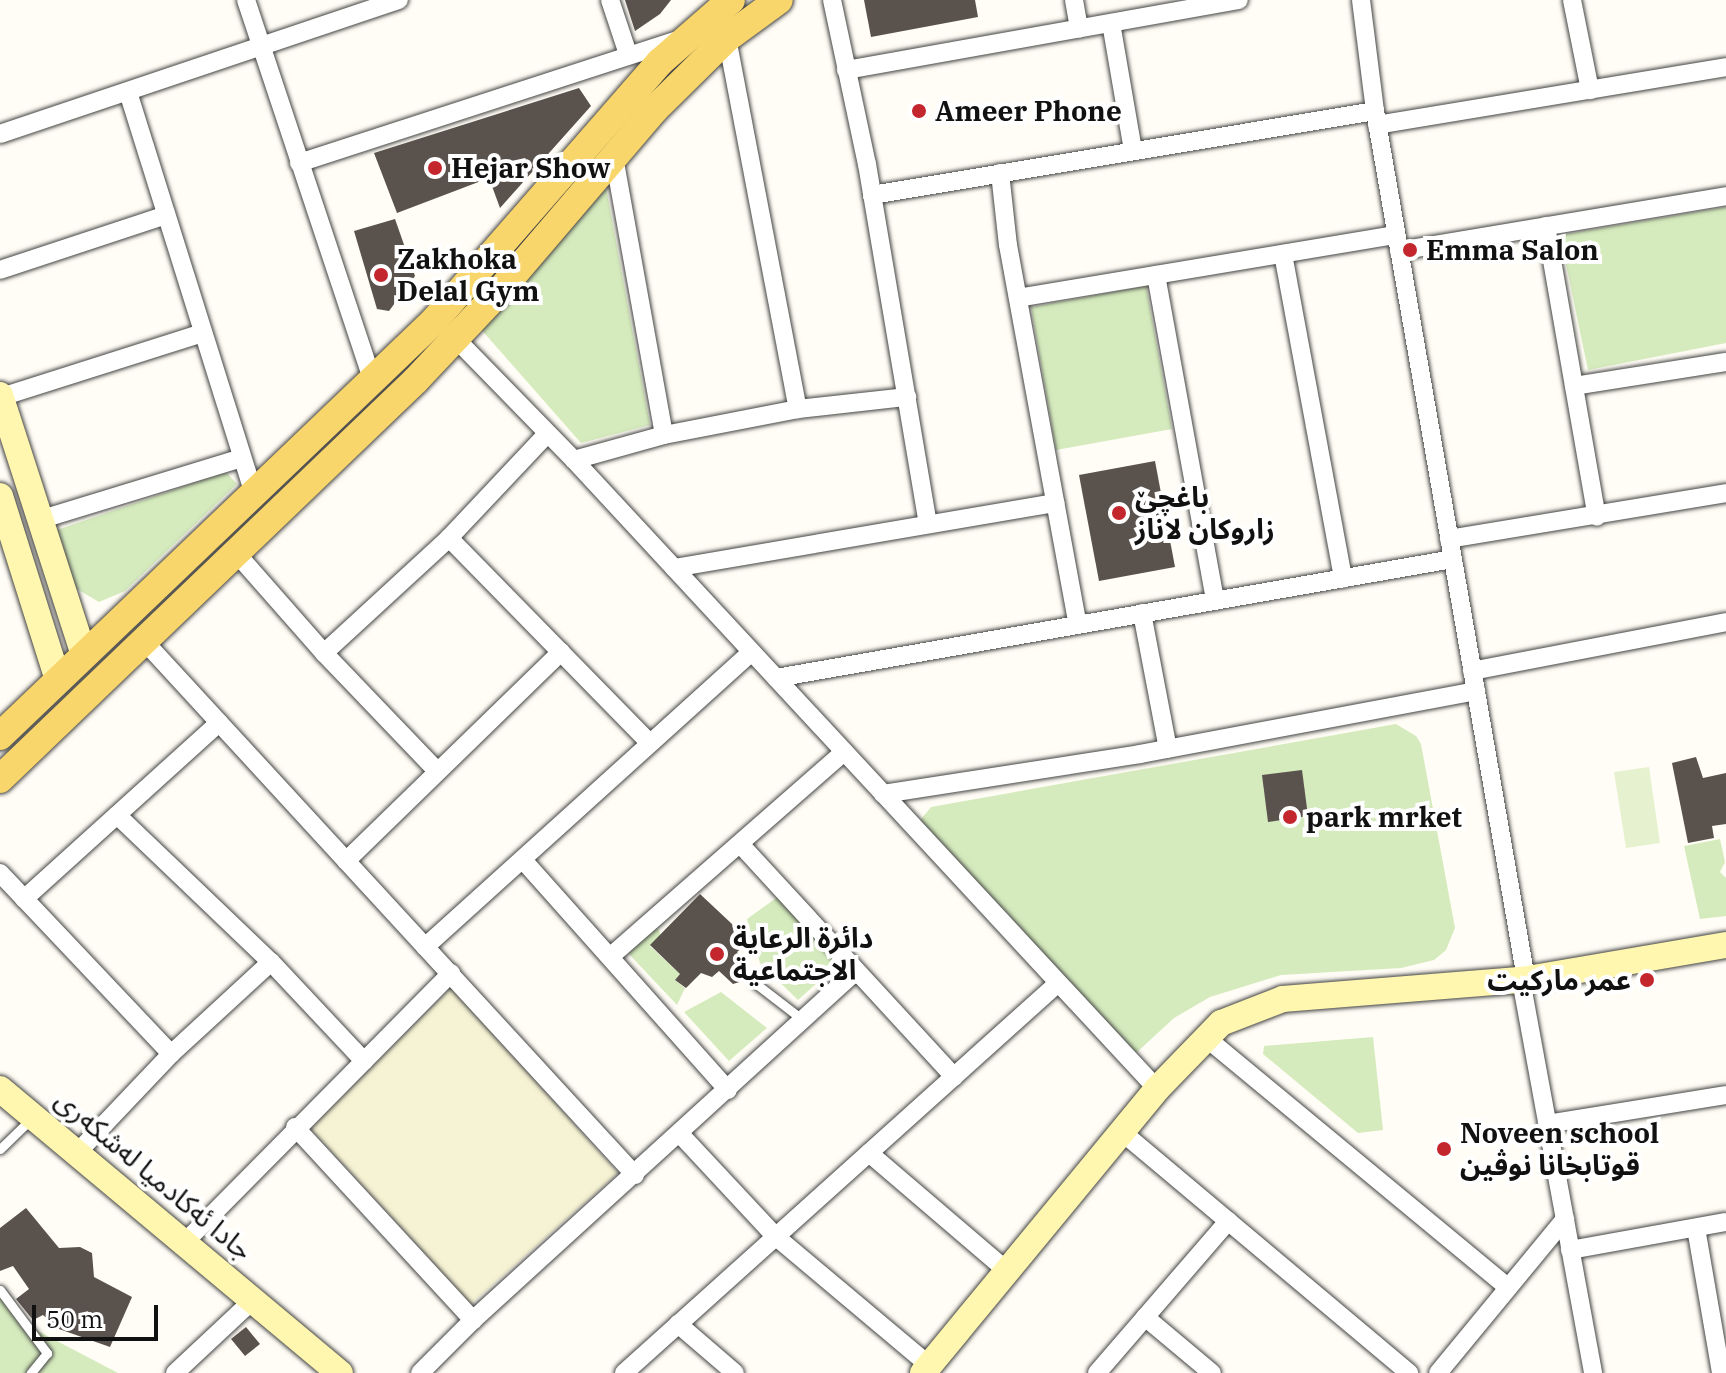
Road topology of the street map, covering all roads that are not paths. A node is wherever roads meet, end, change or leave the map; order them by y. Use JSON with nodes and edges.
{"nodes":[{"id":1,"x":246,"y":0,"type":"edge"},
{"id":2,"x":397,"y":0,"type":"edge"},
{"id":3,"x":610,"y":0,"type":"edge"},
{"id":4,"x":731,"y":0,"type":"edge"},
{"id":5,"x":779,"y":0,"type":"edge"},
{"id":6,"x":832,"y":0,"type":"edge"},
{"id":7,"x":1074,"y":0,"type":"edge"},
{"id":8,"x":1238,"y":0,"type":"edge"},
{"id":9,"x":1362,"y":0,"type":"edge"},
{"id":10,"x":1572,"y":0,"type":"edge"},
{"id":11,"x":1111,"y":23,"type":"junction"},
{"id":12,"x":1079,"y":29,"type":"junction"},
{"id":13,"x":727,"y":38,"type":"junction"},
{"id":14,"x":682,"y":39,"type":"junction"},
{"id":15,"x":261,"y":46,"type":"junction"},
{"id":16,"x":628,"y":54,"type":"junction"},
{"id":17,"x":1726,"y":67,"type":"edge"},
{"id":18,"x":846,"y":70,"type":"junction"},
{"id":19,"x":1590,"y":90,"type":"junction"},
{"id":20,"x":128,"y":92,"type":"junction"},
{"id":21,"x":1376,"y":118,"type":"junction"},
{"id":22,"x":0,"y":134,"type":"edge"},
{"id":23,"x":1133,"y":151,"type":"junction"},
{"id":24,"x":614,"y":157,"type":"junction"},
{"id":25,"x":299,"y":163,"type":"junction"},
{"id":26,"x":1000,"y":173,"type":"junction"},
{"id":27,"x":872,"y":195,"type":"junction"},
{"id":28,"x":1726,"y":196,"type":"edge"},
{"id":29,"x":166,"y":215,"type":"junction"},
{"id":30,"x":1546,"y":226,"type":"junction"},
{"id":31,"x":1398,"y":243,"type":"junction"},
{"id":32,"x":1283,"y":254,"type":"junction"},
{"id":33,"x":0,"y":270,"type":"edge"},
{"id":34,"x":1156,"y":275,"type":"junction"},
{"id":35,"x":1018,"y":298,"type":"junction"},
{"id":36,"x":203,"y":333,"type":"junction"},
{"id":37,"x":456,"y":339,"type":"junction"},
{"id":38,"x":1726,"y":362,"type":"edge"},
{"id":39,"x":373,"y":381,"type":"junction"},
{"id":40,"x":1574,"y":386,"type":"junction"},
{"id":41,"x":0,"y":396,"type":"edge"},
{"id":42,"x":907,"y":397,"type":"junction"},
{"id":43,"x":798,"y":409,"type":"junction"},
{"id":44,"x":546,"y":435,"type":"junction"},
{"id":45,"x":664,"y":435,"type":"junction"},
{"id":46,"x":242,"y":458,"type":"junction"},
{"id":47,"x":574,"y":460,"type":"junction"},
{"id":48,"x":1726,"y":493,"type":"edge"},
{"id":49,"x":254,"y":495,"type":"junction"},
{"id":50,"x":0,"y":496,"type":"edge"},
{"id":51,"x":1056,"y":503,"type":"junction"},
{"id":52,"x":1597,"y":517,"type":"junction"},
{"id":53,"x":39,"y":520,"type":"junction"},
{"id":54,"x":928,"y":523,"type":"junction"},
{"id":55,"x":449,"y":538,"type":"junction"},
{"id":56,"x":1449,"y":539,"type":"junction"},
{"id":57,"x":237,"y":554,"type":"junction"},
{"id":58,"x":1453,"y":559,"type":"junction"},
{"id":59,"x":674,"y":568,"type":"junction"},
{"id":60,"x":1343,"y":578,"type":"junction"},
{"id":61,"x":1215,"y":601,"type":"junction"},
{"id":62,"x":1142,"y":613,"type":"junction"},
{"id":63,"x":1726,"y":622,"type":"edge"},
{"id":64,"x":1078,"y":625,"type":"junction"},
{"id":65,"x":145,"y":642,"type":"junction"},
{"id":66,"x":561,"y":652,"type":"junction"},
{"id":67,"x":751,"y":652,"type":"junction"},
{"id":68,"x":324,"y":653,"type":"junction"},
{"id":69,"x":84,"y":655,"type":"junction"},
{"id":70,"x":1472,"y":671,"type":"junction"},
{"id":71,"x":776,"y":678,"type":"junction"},
{"id":72,"x":58,"y":680,"type":"junction"},
{"id":73,"x":1476,"y":691,"type":"junction"},
{"id":74,"x":219,"y":723,"type":"junction"},
{"id":75,"x":0,"y":736,"type":"edge"},
{"id":76,"x":650,"y":743,"type":"junction"},
{"id":77,"x":1168,"y":749,"type":"junction"},
{"id":78,"x":844,"y":752,"type":"junction"},
{"id":79,"x":437,"y":771,"type":"junction"},
{"id":80,"x":0,"y":779,"type":"edge"},
{"id":81,"x":883,"y":794,"type":"junction"},
{"id":82,"x":117,"y":815,"type":"junction"},
{"id":83,"x":741,"y":845,"type":"junction"},
{"id":84,"x":523,"y":860,"type":"junction"},
{"id":85,"x":346,"y":861,"type":"junction"},
{"id":86,"x":0,"y":873,"type":"edge"},
{"id":87,"x":24,"y":899,"type":"junction"},
{"id":88,"x":1726,"y":945,"type":"edge"},
{"id":89,"x":425,"y":947,"type":"junction"},
{"id":90,"x":611,"y":956,"type":"junction"},
{"id":91,"x":271,"y":962,"type":"junction"},
{"id":92,"x":856,"y":971,"type":"junction"},
{"id":93,"x":451,"y":973,"type":"junction"},
{"id":94,"x":1523,"y":980,"type":"junction"},
{"id":95,"x":755,"y":983,"type":"dead end"},
{"id":96,"x":1058,"y":983,"type":"junction"},
{"id":97,"x":803,"y":1020,"type":"junction"},
{"id":98,"x":1204,"y":1036,"type":"junction"},
{"id":99,"x":171,"y":1054,"type":"junction"},
{"id":100,"x":364,"y":1061,"type":"junction"},
{"id":101,"x":954,"y":1077,"type":"junction"},
{"id":102,"x":0,"y":1089,"type":"edge"},
{"id":103,"x":1157,"y":1089,"type":"junction"},
{"id":104,"x":728,"y":1090,"type":"junction"},
{"id":105,"x":1726,"y":1095,"type":"edge"},
{"id":106,"x":33,"y":1116,"type":"junction"},
{"id":107,"x":1547,"y":1124,"type":"junction"},
{"id":108,"x":295,"y":1127,"type":"junction"},
{"id":109,"x":1122,"y":1132,"type":"junction"},
{"id":110,"x":680,"y":1134,"type":"junction"},
{"id":111,"x":0,"y":1149,"type":"edge"},
{"id":112,"x":77,"y":1153,"type":"junction"},
{"id":113,"x":869,"y":1153,"type":"junction"},
{"id":114,"x":635,"y":1175,"type":"junction"},
{"id":115,"x":1565,"y":1219,"type":"junction"},
{"id":116,"x":1228,"y":1221,"type":"junction"},
{"id":117,"x":1726,"y":1222,"type":"edge"},
{"id":118,"x":1696,"y":1228,"type":"junction"},
{"id":119,"x":775,"y":1236,"type":"junction"},
{"id":120,"x":186,"y":1241,"type":"junction"},
{"id":121,"x":1570,"y":1250,"type":"junction"},
{"id":122,"x":1007,"y":1271,"type":"junction"},
{"id":123,"x":1507,"y":1287,"type":"junction"},
{"id":124,"x":0,"y":1290,"type":"edge"},
{"id":125,"x":252,"y":1301,"type":"junction"},
{"id":126,"x":1145,"y":1317,"type":"junction"},
{"id":127,"x":473,"y":1320,"type":"junction"},
{"id":128,"x":678,"y":1324,"type":"junction"},
{"id":129,"x":1722,"y":1362,"type":"edge"},
{"id":130,"x":926,"y":1369,"type":"edge"},
{"id":131,"x":31,"y":1373,"type":"edge"},
{"id":132,"x":175,"y":1373,"type":"edge"},
{"id":133,"x":340,"y":1373,"type":"edge"},
{"id":134,"x":420,"y":1373,"type":"edge"},
{"id":135,"x":624,"y":1373,"type":"edge"},
{"id":136,"x":735,"y":1373,"type":"edge"},
{"id":137,"x":1097,"y":1373,"type":"edge"},
{"id":138,"x":1212,"y":1373,"type":"edge"},
{"id":139,"x":1409,"y":1373,"type":"edge"},
{"id":140,"x":1438,"y":1373,"type":"edge"},
{"id":141,"x":1593,"y":1373,"type":"edge"}],
"edges":[{"from":1,"to":15,"type":"street"},
{"from":2,"to":15,"type":"street"},
{"from":3,"to":16,"type":"street"},
{"from":4,"to":14,"type":"main road"},
{"from":5,"to":13,"type":"main road"},
{"from":6,"to":18,"type":"street"},
{"from":7,"to":12,"type":"street"},
{"from":8,"to":11,"type":"street"},
{"from":9,"to":21,"type":"street"},
{"from":10,"to":19,"type":"street"},
{"from":11,"to":12,"type":"street"},
{"from":11,"to":23,"type":"street"},
{"from":12,"to":18,"type":"street"},
{"from":13,"to":24,"type":"main road"},
{"from":13,"to":43,"type":"street"},
{"from":14,"to":16,"type":"street"},
{"from":14,"to":39,"type":"main road"},
{"from":15,"to":20,"type":"street"},
{"from":15,"to":25,"type":"street"},
{"from":16,"to":25,"type":"street"},
{"from":17,"to":19,"type":"street"},
{"from":18,"to":27,"type":"street"},
{"from":19,"to":21,"type":"street"},
{"from":20,"to":22,"type":"street"},
{"from":20,"to":29,"type":"street"},
{"from":21,"to":23,"type":"street"},
{"from":21,"to":31,"type":"street"},
{"from":23,"to":26,"type":"street"},
{"from":24,"to":37,"type":"main road"},
{"from":24,"to":45,"type":"street"},
{"from":25,"to":39,"type":"street"},
{"from":26,"to":27,"type":"street"},
{"from":26,"to":35,"type":"street"},
{"from":27,"to":42,"type":"street"},
{"from":28,"to":30,"type":"street"},
{"from":29,"to":33,"type":"street"},
{"from":29,"to":36,"type":"street"},
{"from":30,"to":31,"type":"street"},
{"from":30,"to":40,"type":"street"},
{"from":31,"to":32,"type":"street"},
{"from":31,"to":56,"type":"street"},
{"from":32,"to":34,"type":"street"},
{"from":32,"to":60,"type":"street"},
{"from":34,"to":35,"type":"street"},
{"from":34,"to":61,"type":"street"},
{"from":35,"to":51,"type":"street"},
{"from":36,"to":41,"type":"street"},
{"from":36,"to":46,"type":"street"},
{"from":37,"to":44,"type":"street"},
{"from":37,"to":57,"type":"main road"},
{"from":38,"to":40,"type":"street"},
{"from":39,"to":49,"type":"main road"},
{"from":40,"to":52,"type":"street"},
{"from":41,"to":53,"type":"street"},
{"from":42,"to":43,"type":"street"},
{"from":42,"to":54,"type":"street"},
{"from":43,"to":45,"type":"street"},
{"from":44,"to":47,"type":"street"},
{"from":44,"to":55,"type":"street"},
{"from":45,"to":47,"type":"street"},
{"from":46,"to":49,"type":"street"},
{"from":46,"to":53,"type":"street"},
{"from":47,"to":59,"type":"street"},
{"from":48,"to":52,"type":"street"},
{"from":49,"to":69,"type":"main road"},
{"from":50,"to":72,"type":"street"},
{"from":51,"to":54,"type":"street"},
{"from":51,"to":64,"type":"street"},
{"from":52,"to":56,"type":"street"},
{"from":53,"to":69,"type":"street"},
{"from":54,"to":59,"type":"street"},
{"from":55,"to":66,"type":"street"},
{"from":55,"to":68,"type":"street"},
{"from":56,"to":58,"type":"street"},
{"from":57,"to":65,"type":"main road"},
{"from":57,"to":68,"type":"street"},
{"from":58,"to":60,"type":"street"},
{"from":58,"to":70,"type":"street"},
{"from":59,"to":67,"type":"street"},
{"from":60,"to":61,"type":"street"},
{"from":61,"to":62,"type":"street"},
{"from":62,"to":64,"type":"street"},
{"from":62,"to":77,"type":"street"},
{"from":63,"to":70,"type":"street"},
{"from":64,"to":71,"type":"street"},
{"from":65,"to":74,"type":"street"},
{"from":65,"to":80,"type":"main road"},
{"from":66,"to":76,"type":"street"},
{"from":66,"to":79,"type":"street"},
{"from":67,"to":71,"type":"street"},
{"from":67,"to":76,"type":"street"},
{"from":68,"to":79,"type":"street"},
{"from":69,"to":72,"type":"main road"},
{"from":70,"to":73,"type":"street"},
{"from":71,"to":78,"type":"street"},
{"from":72,"to":75,"type":"main road"},
{"from":73,"to":77,"type":"street"},
{"from":73,"to":94,"type":"street"},
{"from":74,"to":82,"type":"street"},
{"from":74,"to":85,"type":"street"},
{"from":76,"to":84,"type":"street"},
{"from":77,"to":81,"type":"street"},
{"from":78,"to":81,"type":"street"},
{"from":78,"to":83,"type":"street"},
{"from":79,"to":85,"type":"street"},
{"from":81,"to":96,"type":"street"},
{"from":82,"to":87,"type":"street"},
{"from":82,"to":91,"type":"street"},
{"from":83,"to":90,"type":"street"},
{"from":83,"to":92,"type":"street"},
{"from":84,"to":89,"type":"street"},
{"from":84,"to":90,"type":"street"},
{"from":85,"to":89,"type":"street"},
{"from":86,"to":87,"type":"street"},
{"from":87,"to":99,"type":"street"},
{"from":88,"to":94,"type":"street"},
{"from":89,"to":93,"type":"street"},
{"from":90,"to":104,"type":"street"},
{"from":91,"to":99,"type":"street"},
{"from":91,"to":100,"type":"street"},
{"from":92,"to":97,"type":"street"},
{"from":92,"to":101,"type":"street"},
{"from":93,"to":100,"type":"street"},
{"from":93,"to":114,"type":"street"},
{"from":94,"to":98,"type":"street"},
{"from":94,"to":107,"type":"street"},
{"from":95,"to":97,"type":"lane"},
{"from":96,"to":101,"type":"street"},
{"from":96,"to":103,"type":"street"},
{"from":97,"to":104,"type":"street"},
{"from":98,"to":103,"type":"street"},
{"from":98,"to":123,"type":"street"},
{"from":99,"to":112,"type":"street"},
{"from":100,"to":108,"type":"street"},
{"from":101,"to":113,"type":"street"},
{"from":102,"to":106,"type":"street","name":"جادا ئه‌كادميا له‌شكه‌رى"},
{"from":103,"to":109,"type":"street"},
{"from":104,"to":110,"type":"street"},
{"from":105,"to":107,"type":"street"},
{"from":106,"to":111,"type":"lane"},
{"from":106,"to":112,"type":"street","name":"جادا ئه‌كادميا له‌شكه‌رى"},
{"from":107,"to":115,"type":"street"},
{"from":108,"to":120,"type":"street"},
{"from":108,"to":127,"type":"street"},
{"from":109,"to":116,"type":"street"},
{"from":109,"to":122,"type":"street"},
{"from":110,"to":114,"type":"street"},
{"from":110,"to":119,"type":"street"},
{"from":112,"to":120,"type":"street","name":"جادا ئه‌كادميا له‌شكه‌رى"},
{"from":113,"to":119,"type":"street"},
{"from":113,"to":122,"type":"street"},
{"from":114,"to":127,"type":"street"},
{"from":115,"to":121,"type":"street"},
{"from":115,"to":123,"type":"street"},
{"from":116,"to":126,"type":"street"},
{"from":116,"to":139,"type":"street"},
{"from":117,"to":118,"type":"street"},
{"from":118,"to":121,"type":"street"},
{"from":118,"to":129,"type":"street"},
{"from":119,"to":128,"type":"street"},
{"from":119,"to":130,"type":"street"},
{"from":120,"to":125,"type":"street","name":"جادا ئه‌كادميا له‌شكه‌رى"},
{"from":121,"to":141,"type":"street"},
{"from":122,"to":130,"type":"street"},
{"from":123,"to":140,"type":"street"},
{"from":124,"to":131,"type":"lane"},
{"from":125,"to":132,"type":"street"},
{"from":125,"to":133,"type":"street","name":"جادا ئه‌كادميا له‌شكه‌رى"},
{"from":126,"to":137,"type":"street"},
{"from":126,"to":138,"type":"street"},
{"from":127,"to":134,"type":"street"},
{"from":128,"to":135,"type":"street"},
{"from":128,"to":136,"type":"street"}]}
